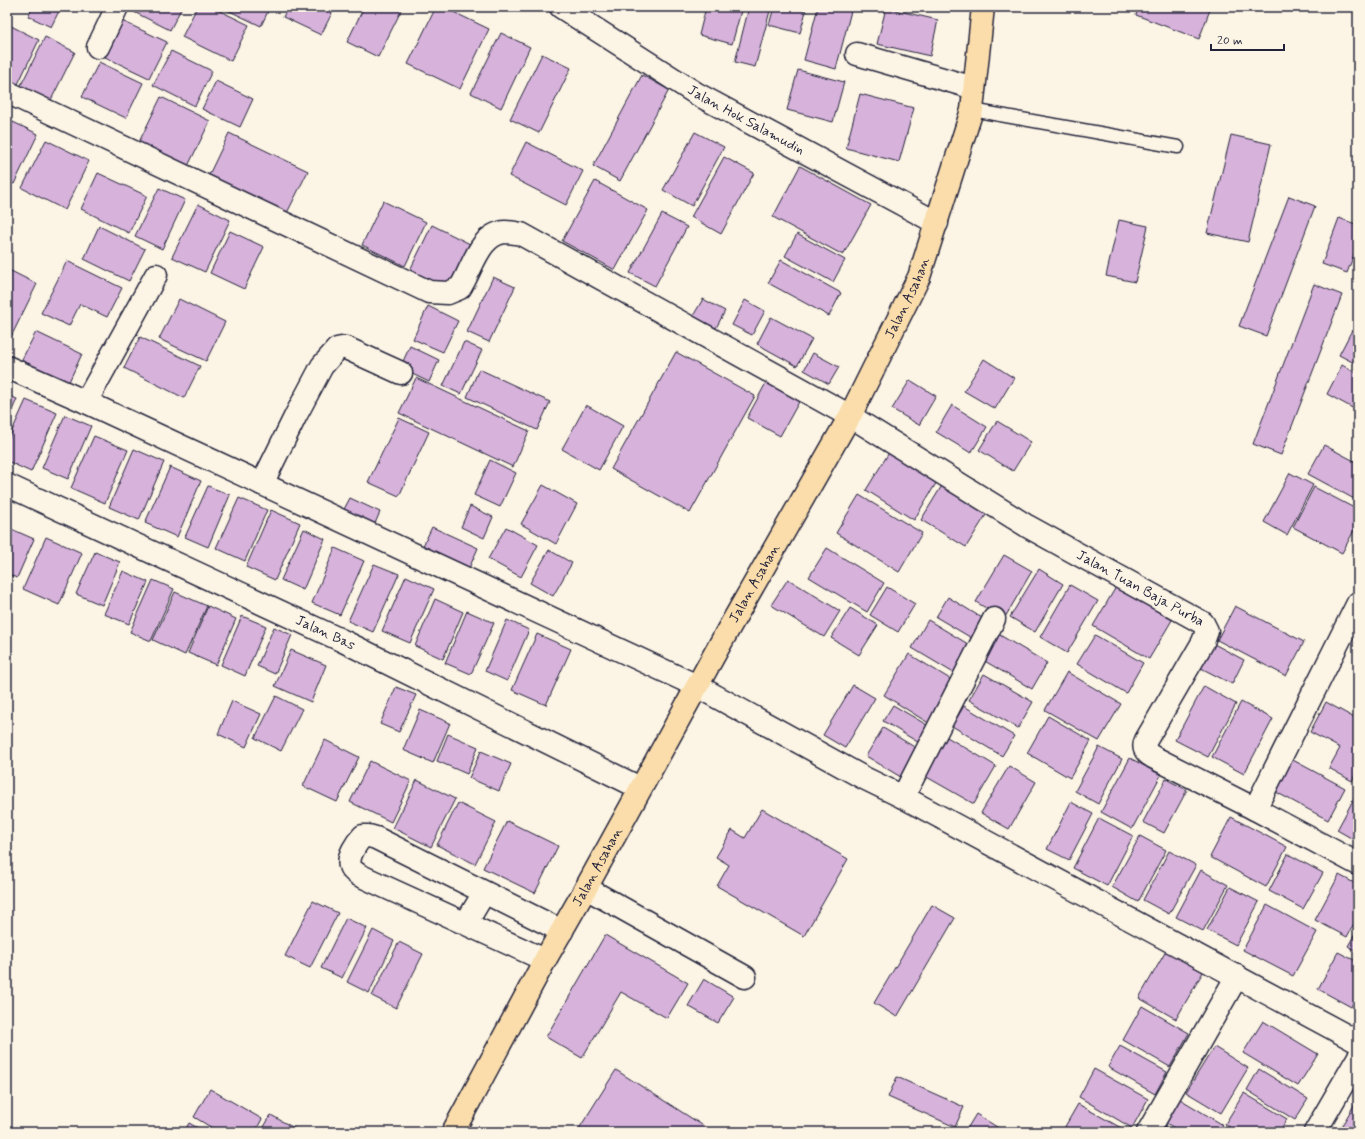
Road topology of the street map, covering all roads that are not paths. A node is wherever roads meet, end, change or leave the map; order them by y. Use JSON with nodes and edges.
{"nodes":[{"id":1,"x":117,"y":7,"type":"edge"},
{"id":2,"x":561,"y":7,"type":"edge"},
{"id":3,"x":983,"y":7,"type":"edge"},
{"id":4,"x":98,"y":47,"type":"dead end"},
{"id":5,"x":857,"y":54,"type":"dead end"},
{"id":6,"x":974,"y":88,"type":"junction"},
{"id":7,"x":7,"y":92,"type":"edge"},
{"id":8,"x":972,"y":110,"type":"junction"},
{"id":9,"x":1178,"y":147,"type":"dead end"},
{"id":10,"x":937,"y":224,"type":"junction"},
{"id":11,"x":156,"y":275,"type":"dead end"},
{"id":12,"x":7,"y":367,"type":"edge"},
{"id":13,"x":401,"y":373,"type":"dead end"},
{"id":14,"x":86,"y":402,"type":"junction"},
{"id":15,"x":850,"y":416,"type":"junction"},
{"id":16,"x":262,"y":484,"type":"junction"},
{"id":17,"x":7,"y":485,"type":"edge"},
{"id":18,"x":1358,"y":603,"type":"edge"},
{"id":19,"x":994,"y":619,"type":"dead end"},
{"id":20,"x":697,"y":686,"type":"junction"},
{"id":21,"x":640,"y":788,"type":"junction"},
{"id":22,"x":903,"y":797,"type":"junction"},
{"id":23,"x":1255,"y":809,"type":"junction"},
{"id":24,"x":1358,"y":864,"type":"edge"},
{"id":25,"x":586,"y":888,"type":"junction"},
{"id":26,"x":484,"y":893,"type":"junction"},
{"id":27,"x":466,"y":923,"type":"junction"},
{"id":28,"x":562,"y":931,"type":"junction"},
{"id":29,"x":545,"y":960,"type":"junction"},
{"id":30,"x":1237,"y":976,"type":"junction"},
{"id":31,"x":745,"y":977,"type":"dead end"},
{"id":32,"x":1358,"y":1042,"type":"edge"},
{"id":33,"x":1358,"y":1058,"type":"edge"},
{"id":34,"x":453,"y":1132,"type":"edge"},
{"id":35,"x":1148,"y":1132,"type":"edge"},
{"id":36,"x":1315,"y":1132,"type":"edge"}],
"edges":[{"from":1,"to":4,"type":"street"},
{"from":2,"to":10,"type":"street","name":"Jalan Hok Salamudin"},
{"from":3,"to":6,"type":"main road","name":"Jalan Asahan"},
{"from":5,"to":6,"type":"street"},
{"from":6,"to":8,"type":"main road","name":"Jalan Asahan"},
{"from":7,"to":15,"type":"street"},
{"from":8,"to":9,"type":"lane"},
{"from":8,"to":10,"type":"main road","name":"Jalan Asahan"},
{"from":10,"to":15,"type":"main road","name":"Jalan Asahan"},
{"from":11,"to":14,"type":"street"},
{"from":12,"to":14,"type":"street"},
{"from":13,"to":16,"type":"street"},
{"from":14,"to":16,"type":"street"},
{"from":15,"to":20,"type":"main road","name":"Jalan Asahan"},
{"from":15,"to":23,"type":"street","name":"Jalan Tuan Baja Purba"},
{"from":16,"to":20,"type":"street"},
{"from":17,"to":21,"type":"street","name":"Jalan Bas"},
{"from":18,"to":23,"type":"street"},
{"from":19,"to":22,"type":"street"},
{"from":20,"to":21,"type":"main road","name":"Jalan Asahan"},
{"from":20,"to":22,"type":"street"},
{"from":21,"to":25,"type":"main road","name":"Jalan Asahan"},
{"from":22,"to":30,"type":"street"},
{"from":23,"to":24,"type":"street","name":"Jalan Tuan Baja Purba"},
{"from":25,"to":28,"type":"main road","name":"Jalan Asahan"},
{"from":25,"to":31,"type":"street"},
{"from":26,"to":27,"type":"street"},
{"from":26,"to":27,"type":"street"},
{"from":26,"to":28,"type":"street"},
{"from":27,"to":29,"type":"street"},
{"from":28,"to":29,"type":"main road","name":"Jalan Asahan"},
{"from":29,"to":34,"type":"main road","name":"Jalan Asahan"},
{"from":30,"to":32,"type":"street"},
{"from":30,"to":35,"type":"street"},
{"from":33,"to":36,"type":"street"}]}
